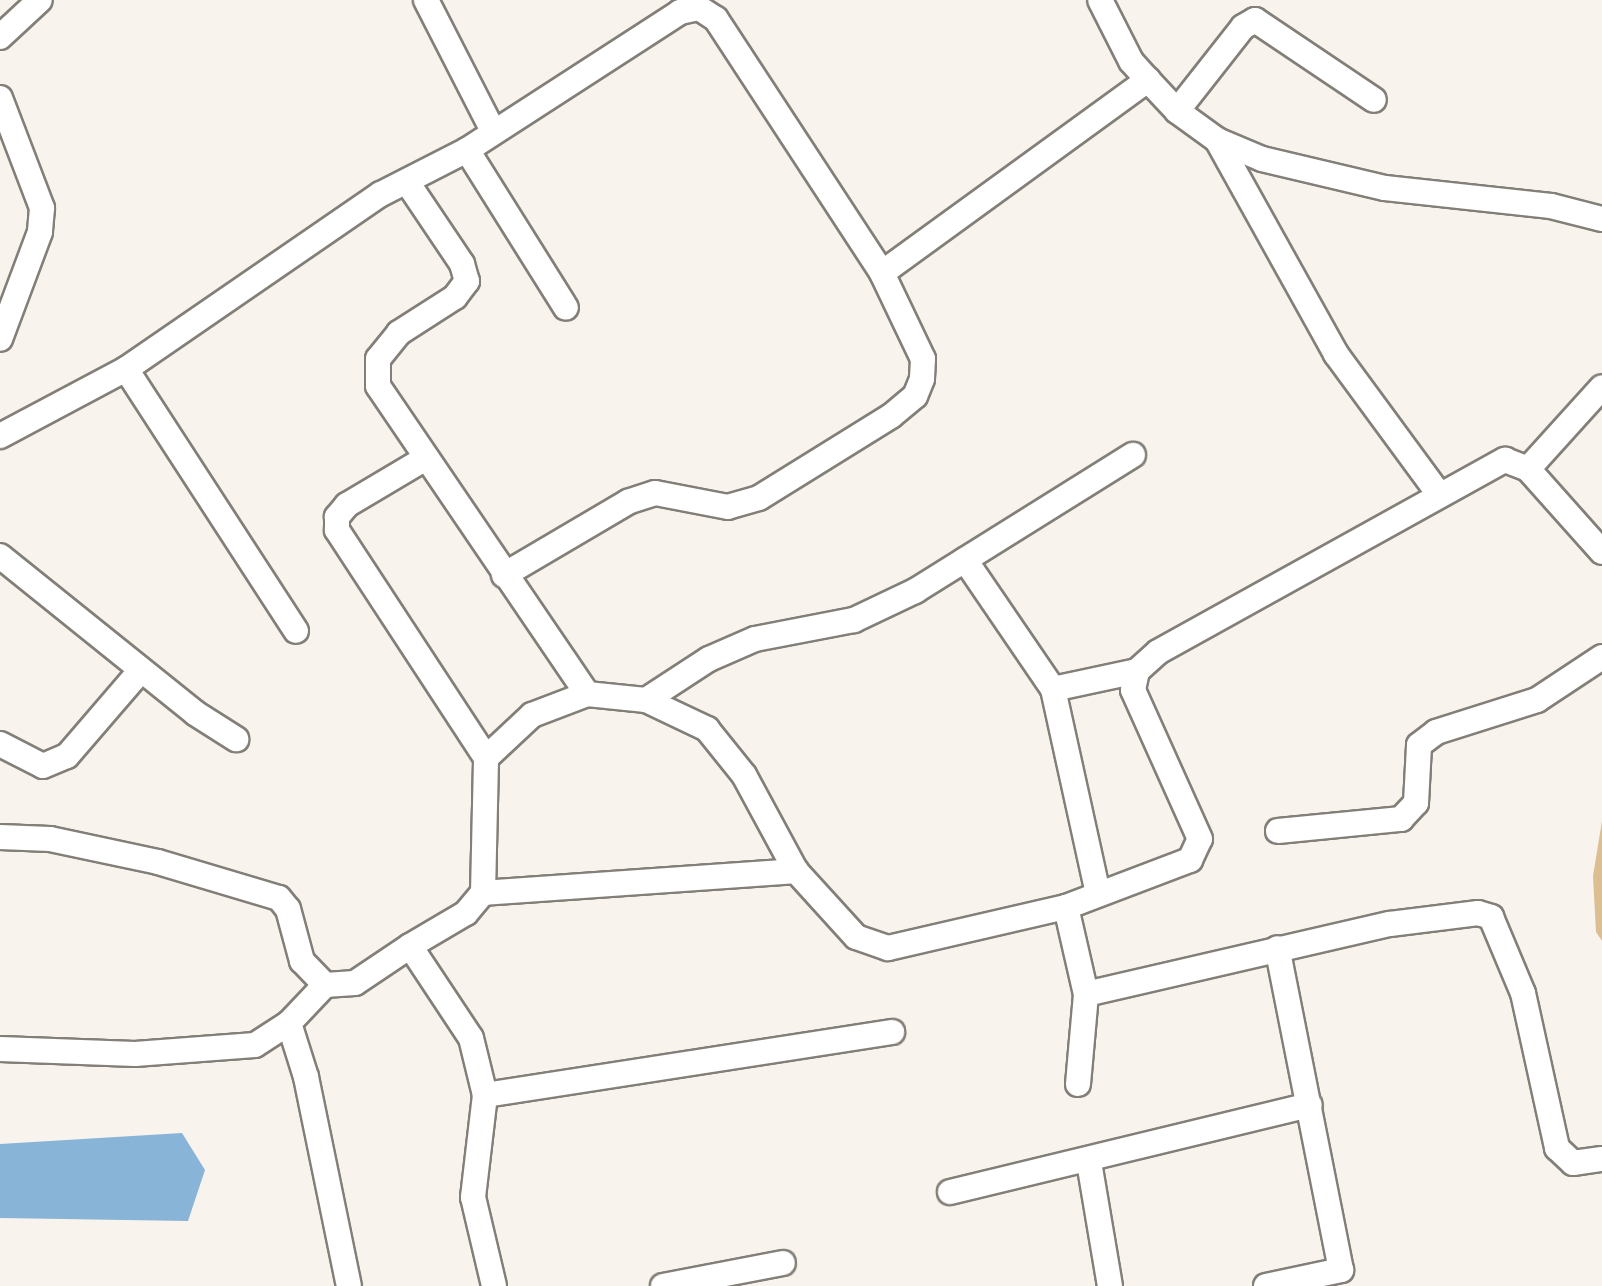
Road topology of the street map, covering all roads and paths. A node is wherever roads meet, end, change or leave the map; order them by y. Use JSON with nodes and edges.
{"nodes":[{"id":1,"x":40,"y":0,"type":"edge"},
{"id":2,"x":426,"y":0,"type":"edge"},
{"id":3,"x":1100,"y":0,"type":"edge"},
{"id":4,"x":0,"y":37,"type":"edge"},
{"id":5,"x":1148,"y":80,"type":"junction"},
{"id":6,"x":0,"y":98,"type":"edge"},
{"id":7,"x":1374,"y":100,"type":"dead end"},
{"id":8,"x":1177,"y":111,"type":"junction"},
{"id":9,"x":493,"y":131,"type":"junction"},
{"id":10,"x":1217,"y":140,"type":"junction"},
{"id":11,"x":467,"y":150,"type":"junction"},
{"id":12,"x":407,"y":182,"type":"junction"},
{"id":13,"x":1602,"y":219,"type":"edge"},
{"id":14,"x":882,"y":273,"type":"junction"},
{"id":15,"x":566,"y":308,"type":"dead end"},
{"id":16,"x":0,"y":339,"type":"edge"},
{"id":17,"x":126,"y":369,"type":"junction"},
{"id":18,"x":1602,"y":387,"type":"edge"},
{"id":19,"x":0,"y":436,"type":"edge"},
{"id":20,"x":1133,"y":455,"type":"dead end"},
{"id":21,"x":426,"y":458,"type":"junction"},
{"id":22,"x":1528,"y":469,"type":"junction"},
{"id":23,"x":1439,"y":494,"type":"junction"},
{"id":24,"x":1602,"y":552,"type":"edge"},
{"id":25,"x":0,"y":556,"type":"edge"},
{"id":26,"x":965,"y":560,"type":"junction"},
{"id":27,"x":504,"y":575,"type":"junction"},
{"id":28,"x":296,"y":631,"type":"dead end"},
{"id":29,"x":1602,"y":657,"type":"edge"},
{"id":30,"x":141,"y":670,"type":"junction"},
{"id":31,"x":1137,"y":671,"type":"junction"},
{"id":32,"x":1053,"y":689,"type":"junction"},
{"id":33,"x":587,"y":694,"type":"junction"},
{"id":34,"x":646,"y":700,"type":"junction"},
{"id":35,"x":236,"y":739,"type":"dead end"},
{"id":36,"x":0,"y":744,"type":"edge"},
{"id":37,"x":486,"y":758,"type":"junction"},
{"id":38,"x":1278,"y":831,"type":"dead end"},
{"id":39,"x":0,"y":837,"type":"edge"},
{"id":40,"x":796,"y":871,"type":"junction"},
{"id":41,"x":483,"y":893,"type":"junction"},
{"id":42,"x":1098,"y":893,"type":"junction"},
{"id":43,"x":1066,"y":907,"type":"junction"},
{"id":44,"x":410,"y":946,"type":"junction"},
{"id":45,"x":1277,"y":948,"type":"junction"},
{"id":46,"x":325,"y":985,"type":"junction"},
{"id":47,"x":1086,"y":994,"type":"junction"},
{"id":48,"x":289,"y":1023,"type":"junction"},
{"id":49,"x":892,"y":1032,"type":"dead end"},
{"id":50,"x":0,"y":1049,"type":"edge"},
{"id":51,"x":1078,"y":1084,"type":"dead end"},
{"id":52,"x":485,"y":1095,"type":"junction"},
{"id":53,"x":1310,"y":1105,"type":"junction"},
{"id":54,"x":1602,"y":1159,"type":"edge"},
{"id":55,"x":1089,"y":1162,"type":"junction"},
{"id":56,"x":950,"y":1192,"type":"dead end"},
{"id":57,"x":783,"y":1263,"type":"dead end"},
{"id":58,"x":1342,"y":1278,"type":"edge"},
{"id":59,"x":349,"y":1286,"type":"edge"},
{"id":60,"x":494,"y":1286,"type":"edge"},
{"id":61,"x":663,"y":1286,"type":"edge"},
{"id":62,"x":1110,"y":1286,"type":"edge"},
{"id":63,"x":1266,"y":1286,"type":"edge"}],
"edges":[{"from":1,"to":4,"type":"street"},
{"from":2,"to":9,"type":"street"},
{"from":3,"to":5,"type":"street"},
{"from":5,"to":8,"type":"street"},
{"from":5,"to":14,"type":"street"},
{"from":6,"to":16,"type":"street"},
{"from":7,"to":8,"type":"street"},
{"from":8,"to":10,"type":"street"},
{"from":9,"to":11,"type":"street"},
{"from":9,"to":14,"type":"street"},
{"from":10,"to":13,"type":"street"},
{"from":10,"to":23,"type":"street"},
{"from":11,"to":12,"type":"street"},
{"from":11,"to":15,"type":"street"},
{"from":12,"to":17,"type":"street"},
{"from":12,"to":21,"type":"street"},
{"from":14,"to":27,"type":"street"},
{"from":17,"to":19,"type":"street"},
{"from":17,"to":28,"type":"street"},
{"from":18,"to":22,"type":"street"},
{"from":20,"to":26,"type":"street"},
{"from":21,"to":27,"type":"street"},
{"from":21,"to":37,"type":"street"},
{"from":22,"to":23,"type":"street"},
{"from":22,"to":24,"type":"street"},
{"from":23,"to":31,"type":"street"},
{"from":25,"to":30,"type":"street"},
{"from":26,"to":32,"type":"street"},
{"from":26,"to":34,"type":"street"},
{"from":27,"to":33,"type":"street"},
{"from":29,"to":38,"type":"street"},
{"from":30,"to":35,"type":"street"},
{"from":30,"to":36,"type":"street"},
{"from":31,"to":32,"type":"street"},
{"from":31,"to":42,"type":"street"},
{"from":32,"to":42,"type":"street"},
{"from":33,"to":34,"type":"street"},
{"from":33,"to":37,"type":"street"},
{"from":34,"to":40,"type":"street"},
{"from":37,"to":41,"type":"street"},
{"from":39,"to":46,"type":"street"},
{"from":40,"to":41,"type":"street"},
{"from":40,"to":43,"type":"street"},
{"from":41,"to":44,"type":"street"},
{"from":42,"to":43,"type":"street"},
{"from":43,"to":47,"type":"street"},
{"from":44,"to":46,"type":"street"},
{"from":44,"to":52,"type":"street"},
{"from":45,"to":47,"type":"street"},
{"from":45,"to":53,"type":"street"},
{"from":45,"to":54,"type":"street"},
{"from":46,"to":48,"type":"street"},
{"from":47,"to":51,"type":"street"},
{"from":48,"to":50,"type":"street"},
{"from":48,"to":59,"type":"street"},
{"from":49,"to":52,"type":"street"},
{"from":52,"to":60,"type":"street"},
{"from":53,"to":55,"type":"street"},
{"from":53,"to":58,"type":"street"},
{"from":55,"to":56,"type":"street"},
{"from":55,"to":62,"type":"street"},
{"from":57,"to":61,"type":"street"},
{"from":58,"to":63,"type":"street"}]}
